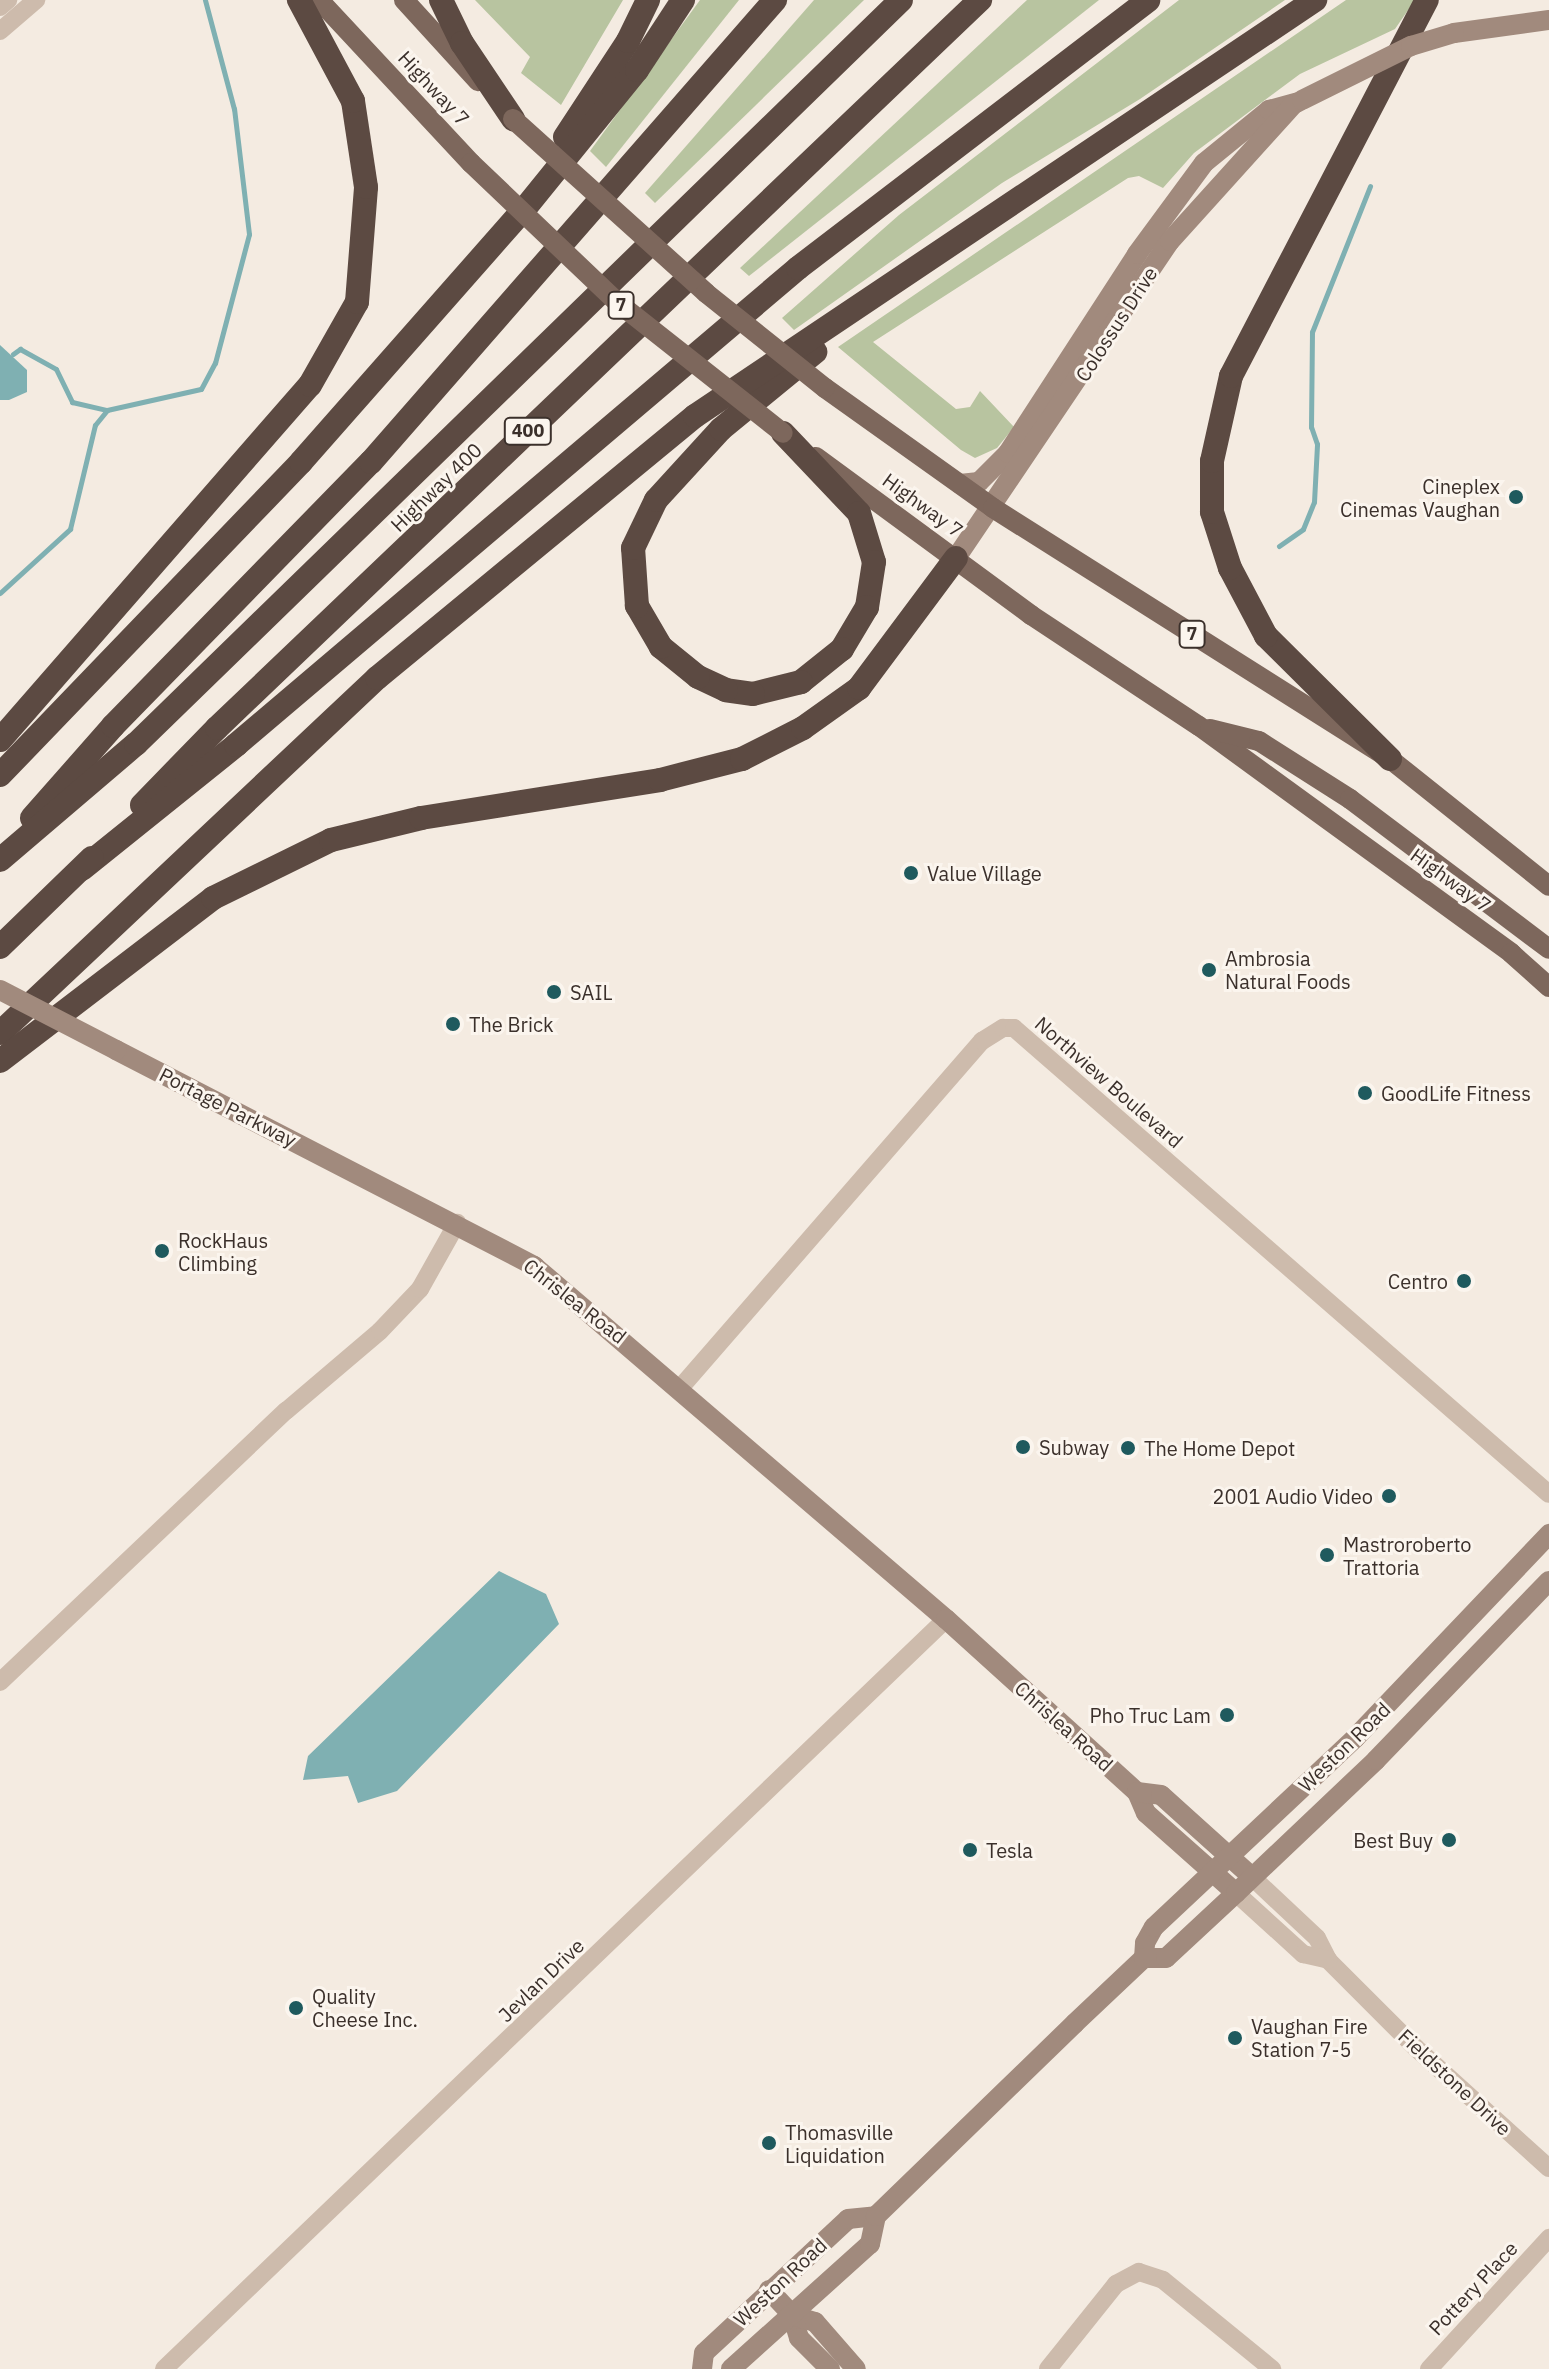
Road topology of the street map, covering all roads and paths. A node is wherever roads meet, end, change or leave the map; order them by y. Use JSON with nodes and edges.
{"nodes":[{"id":1,"x":8,"y":0,"type":"edge"},
{"id":2,"x":36,"y":0,"type":"edge"},
{"id":3,"x":299,"y":0,"type":"edge"},
{"id":4,"x":319,"y":0,"type":"edge"},
{"id":5,"x":404,"y":0,"type":"edge"},
{"id":6,"x":441,"y":0,"type":"edge"},
{"id":7,"x":648,"y":0,"type":"edge"},
{"id":8,"x":683,"y":0,"type":"edge"},
{"id":9,"x":775,"y":0,"type":"edge"},
{"id":10,"x":901,"y":0,"type":"edge"},
{"id":11,"x":980,"y":0,"type":"edge"},
{"id":12,"x":1148,"y":0,"type":"edge"},
{"id":13,"x":1315,"y":0,"type":"edge"},
{"id":14,"x":1427,"y":0,"type":"edge"},
{"id":15,"x":0,"y":7,"type":"edge"},
{"id":16,"x":1549,"y":20,"type":"edge"},
{"id":17,"x":0,"y":31,"type":"edge"},
{"id":18,"x":513,"y":119,"type":"junction"},
{"id":19,"x":526,"y":207,"type":"junction"},
{"id":20,"x":849,"y":311,"type":"junction"},
{"id":21,"x":783,"y":433,"type":"junction"},
{"id":22,"x":1016,"y":458,"type":"junction"},
{"id":23,"x":960,"y":484,"type":"junction"},
{"id":24,"x":993,"y":508,"type":"junction"},
{"id":25,"x":956,"y":558,"type":"junction"},
{"id":26,"x":1199,"y":726,"type":"junction"},
{"id":27,"x":0,"y":740,"type":"edge"},
{"id":28,"x":1390,"y":759,"type":"junction"},
{"id":29,"x":0,"y":775,"type":"edge"},
{"id":30,"x":0,"y":857,"type":"edge"},
{"id":31,"x":82,"y":869,"type":"junction"},
{"id":32,"x":1549,"y":886,"type":"edge"},
{"id":33,"x":0,"y":947,"type":"edge"},
{"id":34,"x":1549,"y":949,"type":"edge"},
{"id":35,"x":1549,"y":987,"type":"edge"},
{"id":36,"x":0,"y":990,"type":"edge"},
{"id":37,"x":0,"y":1033,"type":"edge"},
{"id":38,"x":0,"y":1061,"type":"edge"},
{"id":39,"x":457,"y":1223,"type":"junction"},
{"id":40,"x":681,"y":1387,"type":"junction"},
{"id":41,"x":1549,"y":1494,"type":"edge"},
{"id":42,"x":1549,"y":1534,"type":"edge"},
{"id":43,"x":1549,"y":1581,"type":"edge"},
{"id":44,"x":946,"y":1619,"type":"junction"},
{"id":45,"x":0,"y":1682,"type":"edge"},
{"id":46,"x":1137,"y":1792,"type":"junction"},
{"id":47,"x":1227,"y":1856,"type":"junction"},
{"id":48,"x":1211,"y":1872,"type":"junction"},
{"id":49,"x":1252,"y":1877,"type":"junction"},
{"id":50,"x":1236,"y":1893,"type":"junction"},
{"id":51,"x":1144,"y":1958,"type":"junction"},
{"id":52,"x":1328,"y":1960,"type":"junction"},
{"id":53,"x":1549,"y":2168,"type":"edge"},
{"id":54,"x":876,"y":2216,"type":"junction"},
{"id":55,"x":1549,"y":2238,"type":"edge"},
{"id":56,"x":769,"y":2290,"type":"junction"},
{"id":57,"x":792,"y":2315,"type":"junction"},
{"id":58,"x":164,"y":2369,"type":"edge"},
{"id":59,"x":702,"y":2369,"type":"edge"},
{"id":60,"x":731,"y":2369,"type":"edge"},
{"id":61,"x":830,"y":2369,"type":"edge"},
{"id":62,"x":856,"y":2369,"type":"edge"},
{"id":63,"x":1048,"y":2369,"type":"edge"},
{"id":64,"x":1272,"y":2369,"type":"edge"},
{"id":65,"x":1429,"y":2369,"type":"edge"}],
"edges":[{"from":1,"to":15,"type":"street"},
{"from":2,"to":17,"type":"street"},
{"from":3,"to":27,"type":"highway"},
{"from":4,"to":21,"type":"main road","name":"Highway 7","number":"7","bridge":true},
{"from":5,"to":18,"type":"main road","name":"Highway 7","number":"7"},
{"from":6,"to":18,"type":"highway"},
{"from":7,"to":19,"type":"highway"},
{"from":8,"to":19,"type":"highway"},
{"from":9,"to":30,"type":"highway"},
{"from":10,"to":30,"type":"highway","name":"Highway 400","number":"400"},
{"from":11,"to":31,"type":"highway","name":"Highway 400","number":"400"},
{"from":12,"to":31,"type":"highway"},
{"from":13,"to":20,"type":"highway"},
{"from":14,"to":28,"type":"highway"},
{"from":16,"to":22,"type":"street","name":"Colossus Drive","bridge":true},
{"from":18,"to":23,"type":"main road","name":"Highway 7","number":"7","bridge":true},
{"from":19,"to":29,"type":"highway"},
{"from":20,"to":21,"type":"highway"},
{"from":20,"to":37,"type":"highway"},
{"from":21,"to":25,"type":"main road","name":"Highway 7","number":"7"},
{"from":22,"to":23,"type":"street","name":"Colossus Drive"},
{"from":22,"to":24,"type":"street","name":"Colossus Drive"},
{"from":23,"to":24,"type":"main road","name":"Highway 7","number":"7"},
{"from":24,"to":25,"type":"street","name":"Colossus Drive"},
{"from":24,"to":28,"type":"main road","name":"Highway 7","number":"7"},
{"from":25,"to":26,"type":"main road","name":"Highway 7","number":"7"},
{"from":25,"to":38,"type":"highway"},
{"from":26,"to":34,"type":"main road"},
{"from":26,"to":35,"type":"main road","name":"Highway 7","number":"7"},
{"from":28,"to":32,"type":"main road","name":"Highway 7","number":"7"},
{"from":31,"to":33,"type":"highway","name":"Highway 400","number":"400"},
{"from":36,"to":39,"type":"street","name":"Portage Parkway","bridge":true},
{"from":39,"to":40,"type":"street","name":"Chrislea Road"},
{"from":39,"to":45,"type":"street"},
{"from":40,"to":41,"type":"street","name":"Northview Boulevard"},
{"from":40,"to":44,"type":"street","name":"Chrislea Road"},
{"from":42,"to":47,"type":"street","name":"Weston Road"},
{"from":43,"to":49,"type":"street","name":"Weston Road"},
{"from":44,"to":46,"type":"street","name":"Chrislea Road"},
{"from":44,"to":58,"type":"street","name":"Jevlan Drive"},
{"from":46,"to":47,"type":"street","name":"Chrislea Road"},
{"from":46,"to":48,"type":"street","name":"Chrislea Road"},
{"from":47,"to":48,"type":"street","name":"Weston Road"},
{"from":47,"to":49,"type":"street","name":"Fieldstone Drive"},
{"from":48,"to":50,"type":"street","name":"Fieldstone Drive"},
{"from":48,"to":51,"type":"street","name":"Weston Road"},
{"from":49,"to":50,"type":"street","name":"Weston Road"},
{"from":49,"to":52,"type":"street","name":"Fieldstone Drive"},
{"from":50,"to":51,"type":"street","name":"Weston Road"},
{"from":50,"to":52,"type":"street","name":"Fieldstone Drive"},
{"from":51,"to":54,"type":"street","name":"Weston Road"},
{"from":52,"to":53,"type":"street","name":"Fieldstone Drive"},
{"from":54,"to":56,"type":"street","name":"Weston Road"},
{"from":54,"to":57,"type":"street","name":"Weston Road"},
{"from":55,"to":65,"type":"street","name":"Pottery Place"},
{"from":56,"to":57,"type":"street"},
{"from":56,"to":59,"type":"street","name":"Weston Road"},
{"from":57,"to":60,"type":"street","name":"Weston Road"},
{"from":57,"to":61,"type":"street"},
{"from":57,"to":62,"type":"street"},
{"from":63,"to":64,"type":"street"}]}
